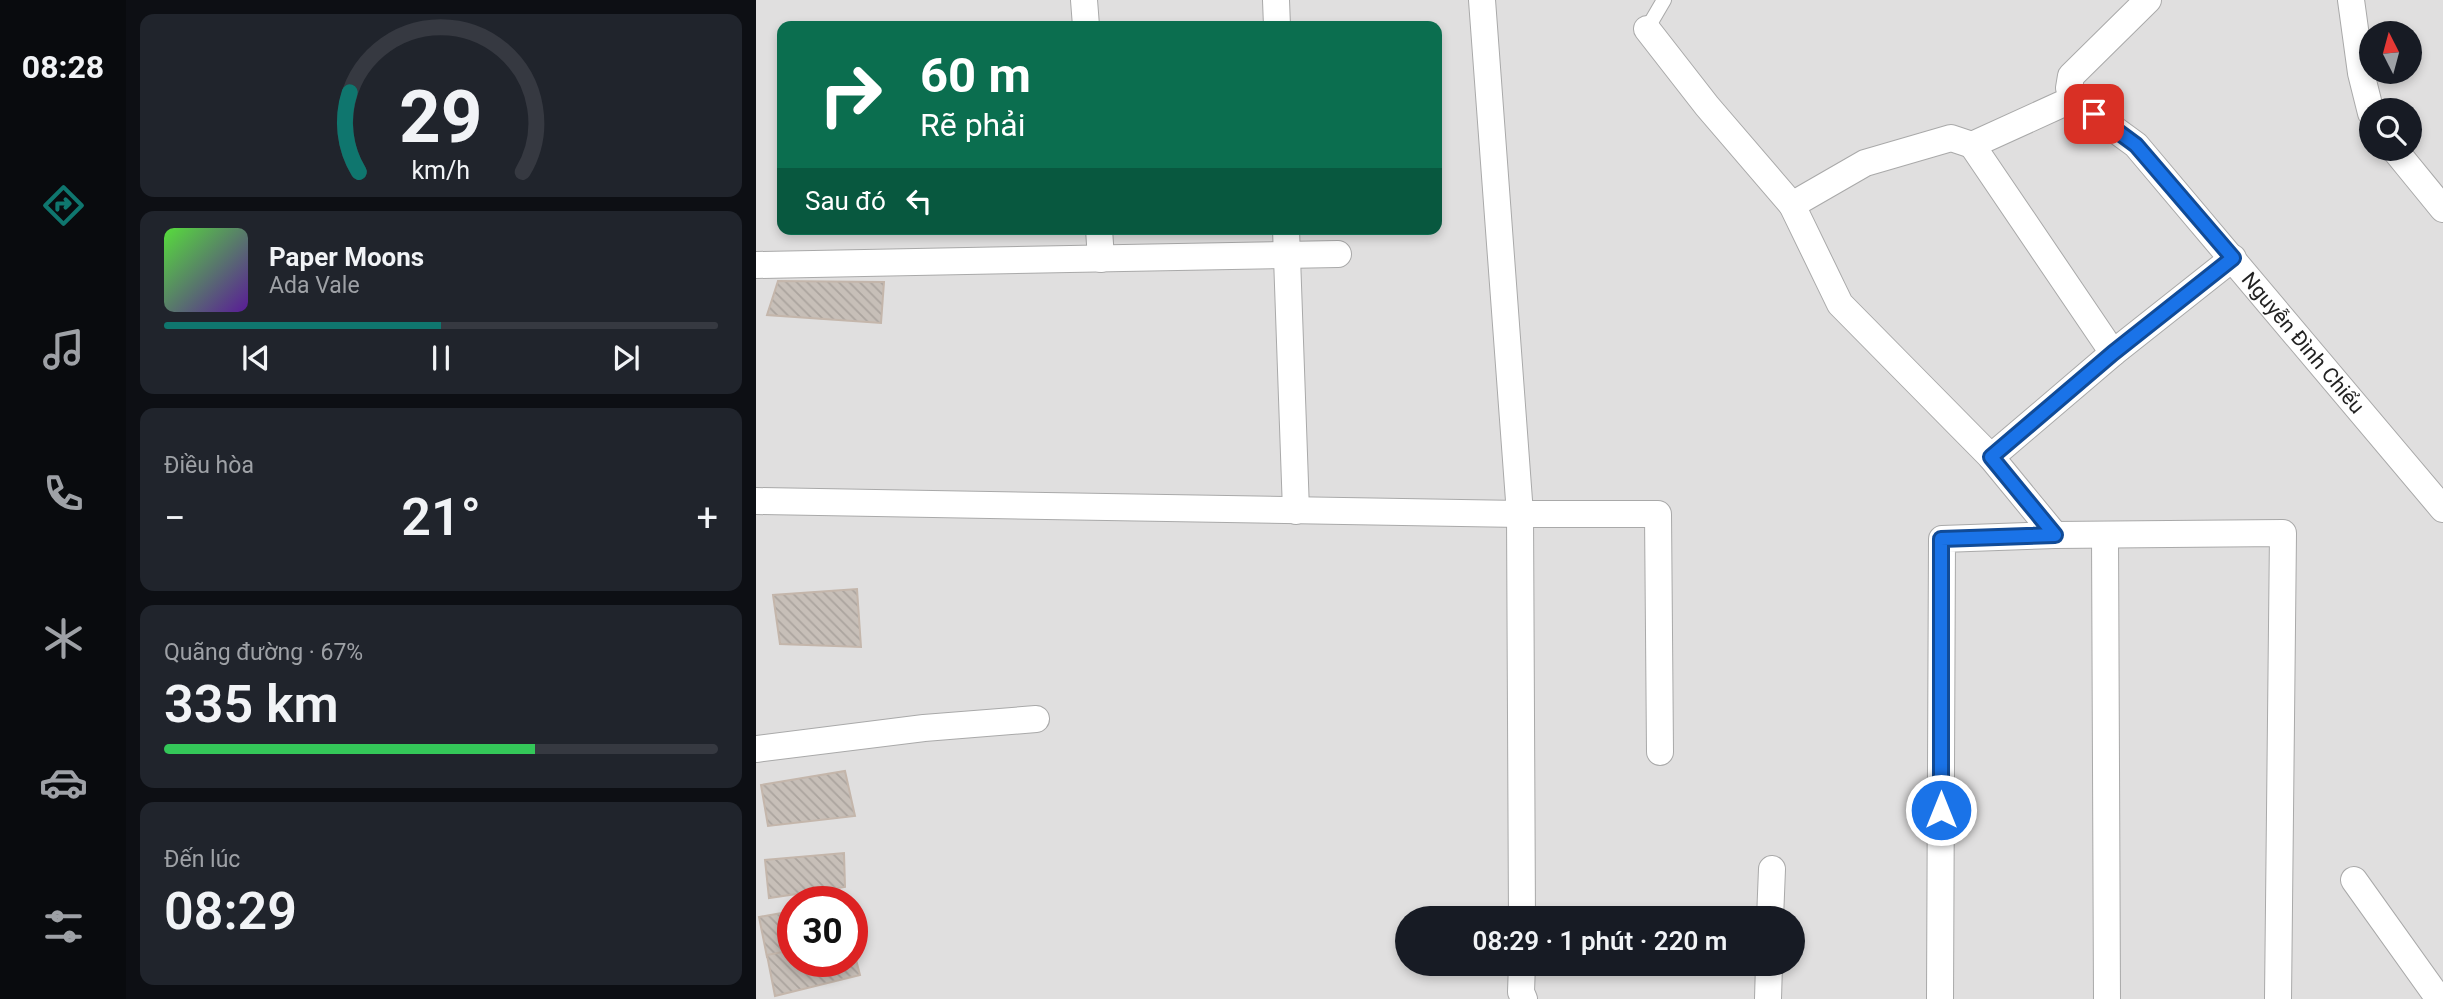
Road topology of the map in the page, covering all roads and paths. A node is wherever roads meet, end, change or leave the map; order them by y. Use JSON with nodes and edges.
{"nodes":[{"id":1,"x":1084,"y":0,"type":"edge"},
{"id":2,"x":1276,"y":0,"type":"edge"},
{"id":3,"x":1482,"y":0,"type":"edge"},
{"id":4,"x":1664,"y":0,"type":"edge"},
{"id":5,"x":2148,"y":0,"type":"edge"},
{"id":6,"x":2351,"y":0,"type":"edge"},
{"id":7,"x":1086,"y":21,"type":"edge"},
{"id":8,"x":1277,"y":21,"type":"edge"},
{"id":9,"x":1647,"y":29,"type":"joint"},
{"id":10,"x":2367,"y":98,"type":"edge"},
{"id":11,"x":2073,"y":99,"type":"junction"},
{"id":12,"x":1972,"y":145,"type":"junction"},
{"id":13,"x":2405,"y":161,"type":"edge"},
{"id":14,"x":1792,"y":205,"type":"junction"},
{"id":15,"x":2443,"y":209,"type":"edge"},
{"id":16,"x":1099,"y":235,"type":"edge"},
{"id":17,"x":1287,"y":242,"type":"edge"},
{"id":18,"x":1338,"y":254,"type":"dead end"},
{"id":19,"x":2233,"y":258,"type":"junction"},
{"id":20,"x":1101,"y":259,"type":"junction"},
{"id":21,"x":756,"y":265,"type":"edge"},
{"id":22,"x":2113,"y":353,"type":"junction"},
{"id":23,"x":1991,"y":457,"type":"junction"},
{"id":24,"x":756,"y":501,"type":"edge"},
{"id":25,"x":2443,"y":509,"type":"edge"},
{"id":26,"x":1296,"y":511,"type":"junction"},
{"id":27,"x":1520,"y":514,"type":"junction"},
{"id":28,"x":2055,"y":535,"type":"junction"},
{"id":29,"x":2105,"y":535,"type":"junction"},
{"id":30,"x":1036,"y":719,"type":"dead end"},
{"id":31,"x":756,"y":748,"type":"edge"},
{"id":32,"x":1660,"y":752,"type":"dead end"},
{"id":33,"x":1772,"y":869,"type":"dead end"},
{"id":34,"x":2354,"y":880,"type":"dead end"},
{"id":35,"x":1522,"y":906,"type":"edge"},
{"id":36,"x":1771,"y":906,"type":"edge"},
{"id":37,"x":1522,"y":976,"type":"edge"},
{"id":38,"x":1769,"y":976,"type":"edge"},
{"id":39,"x":1524,"y":999,"type":"edge"},
{"id":40,"x":1768,"y":999,"type":"edge"},
{"id":41,"x":1940,"y":999,"type":"edge"},
{"id":42,"x":2107,"y":999,"type":"edge"},
{"id":43,"x":2278,"y":999,"type":"edge"},
{"id":44,"x":2439,"y":999,"type":"edge"}],
"edges":[{"from":1,"to":7,"type":"street"},
{"from":2,"to":8,"type":"street"},
{"from":3,"to":27,"type":"street"},
{"from":4,"to":9,"type":"lane"},
{"from":5,"to":11,"type":"street"},
{"from":6,"to":10,"type":"street"},
{"from":9,"to":14,"type":"street"},
{"from":11,"to":12,"type":"street"},
{"from":11,"to":19,"type":"street","name":"Nguyễn Đình Chiểu"},
{"from":12,"to":14,"type":"street"},
{"from":12,"to":22,"type":"street"},
{"from":13,"to":15,"type":"street"},
{"from":14,"to":23,"type":"street"},
{"from":16,"to":20,"type":"street"},
{"from":17,"to":18,"type":"street"},
{"from":17,"to":20,"type":"street"},
{"from":17,"to":26,"type":"street"},
{"from":19,"to":22,"type":"street"},
{"from":19,"to":25,"type":"street","name":"Nguyễn Đình Chiểu"},
{"from":20,"to":21,"type":"street"},
{"from":22,"to":23,"type":"street"},
{"from":23,"to":28,"type":"street"},
{"from":24,"to":26,"type":"street"},
{"from":26,"to":27,"type":"street"},
{"from":27,"to":32,"type":"street"},
{"from":27,"to":35,"type":"street"},
{"from":28,"to":29,"type":"street"},
{"from":28,"to":41,"type":"street"},
{"from":29,"to":42,"type":"street"},
{"from":29,"to":43,"type":"street"},
{"from":30,"to":31,"type":"street"},
{"from":33,"to":36,"type":"street"},
{"from":34,"to":44,"type":"street"},
{"from":37,"to":39,"type":"street"},
{"from":38,"to":40,"type":"street"}]}
